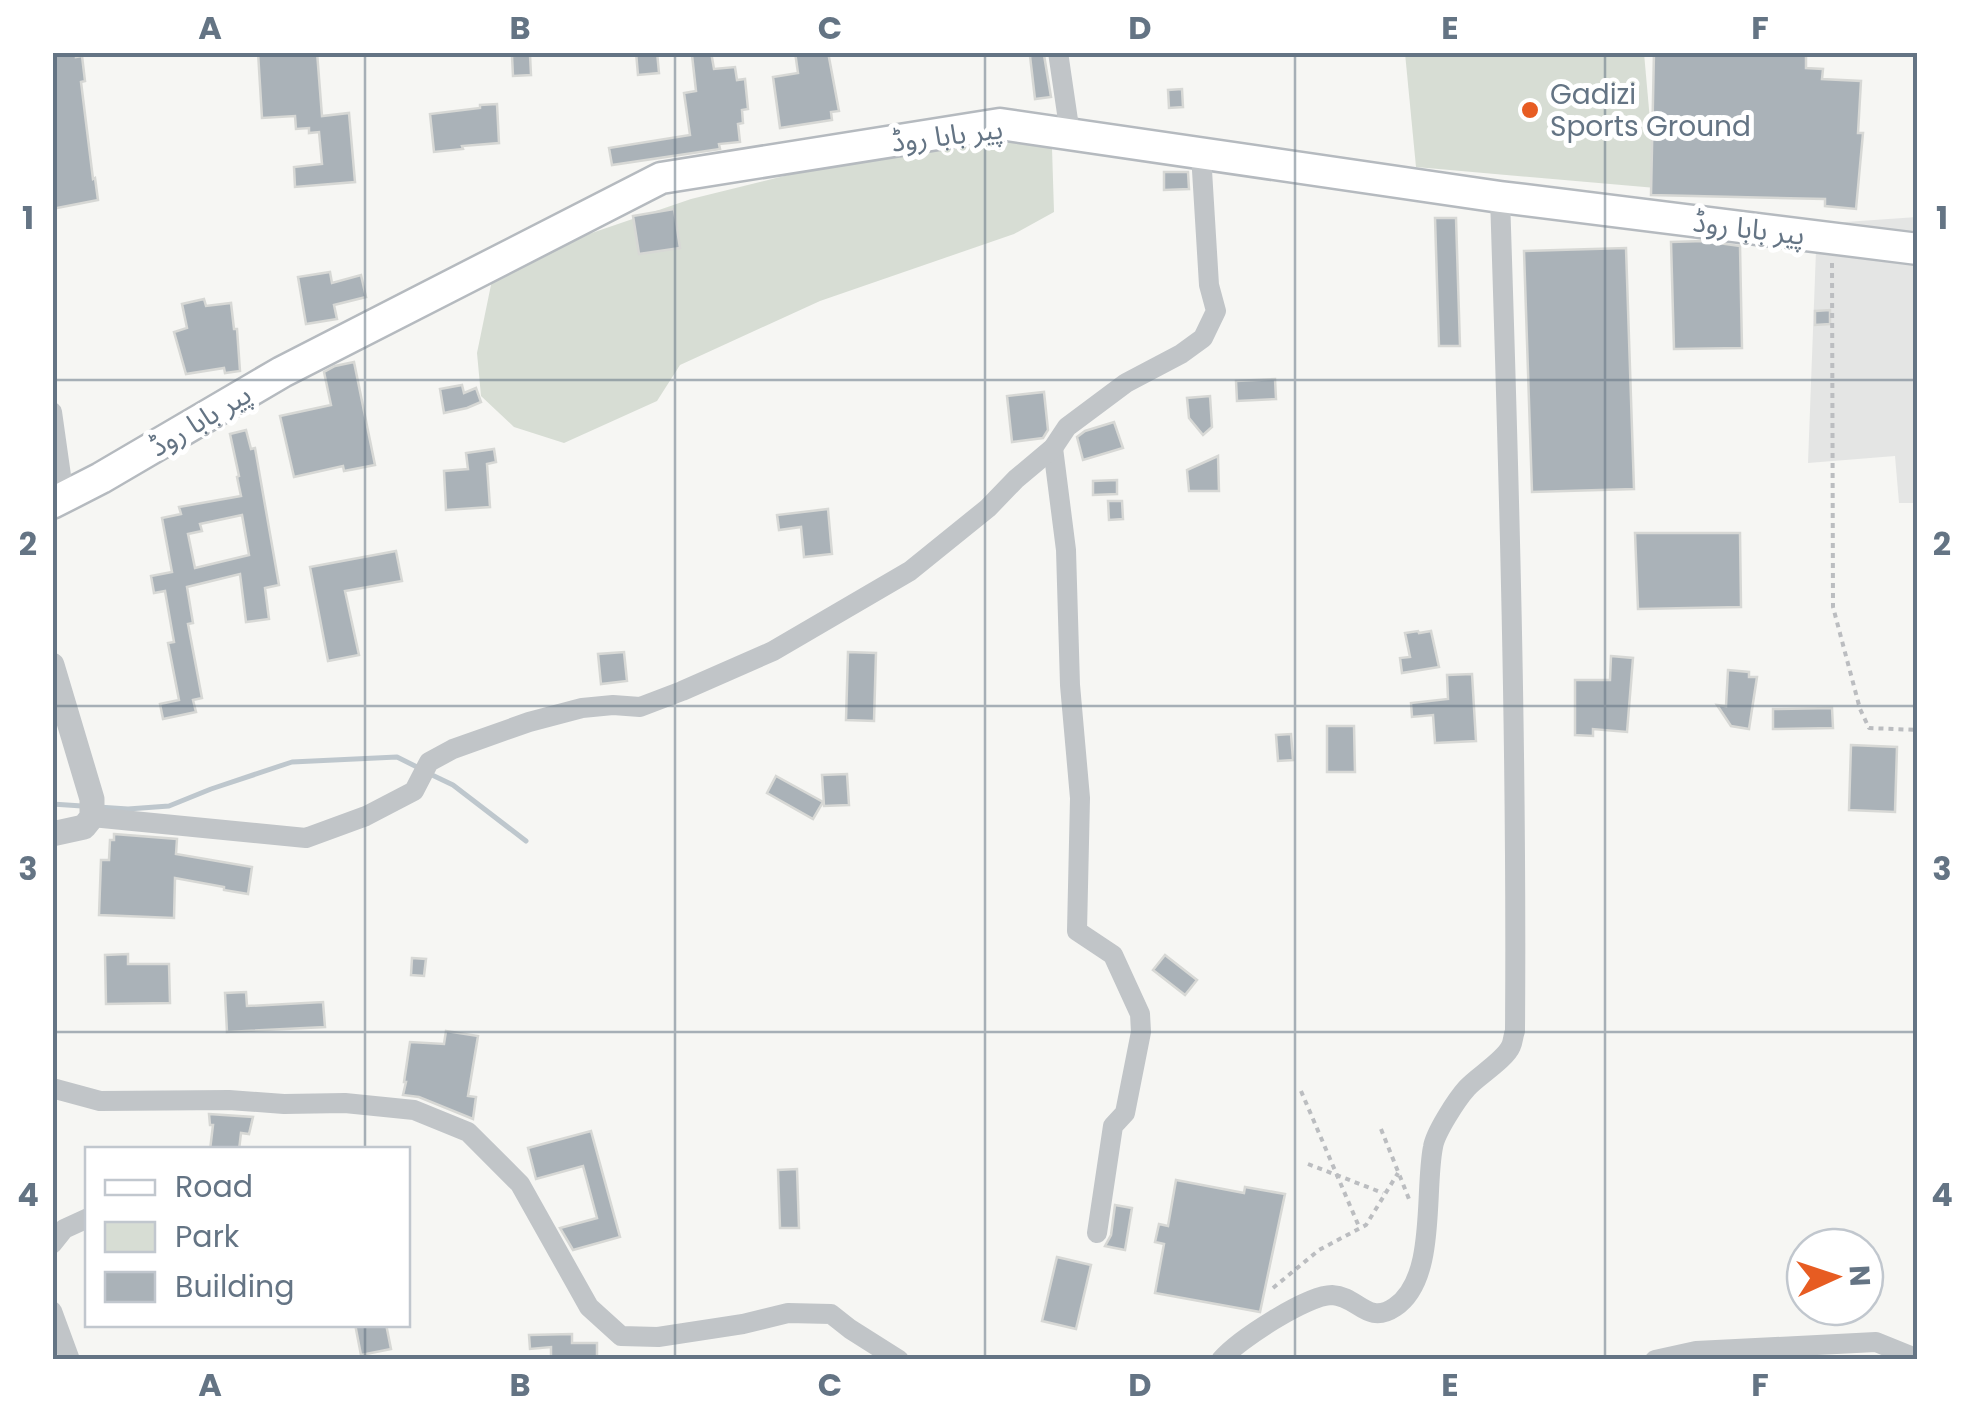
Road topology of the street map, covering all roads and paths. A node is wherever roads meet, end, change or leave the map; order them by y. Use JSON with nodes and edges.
{"nodes":[{"id":1,"x":1058,"y":52,"type":"edge"},
{"id":2,"x":1070,"y":134,"type":"junction"},
{"id":3,"x":1201,"y":154,"type":"junction"},
{"id":4,"x":1500,"y":197,"type":"junction"},
{"id":5,"x":1832,"y":238,"type":"junction"},
{"id":6,"x":1918,"y":249,"type":"edge"},
{"id":7,"x":52,"y":412,"type":"edge"},
{"id":8,"x":1053,"y":448,"type":"junction"},
{"id":9,"x":58,"y":500,"type":"edge"},
{"id":10,"x":52,"y":665,"type":"edge"},
{"id":11,"x":1918,"y":730,"type":"edge"},
{"id":12,"x":92,"y":815,"type":"junction"},
{"id":13,"x":52,"y":834,"type":"edge"},
{"id":14,"x":52,"y":1088,"type":"edge"},
{"id":15,"x":1301,"y":1091,"type":"dead end"},
{"id":16,"x":1381,"y":1129,"type":"dead end"},
{"id":17,"x":1308,"y":1164,"type":"dead end"},
{"id":18,"x":1398,"y":1173,"type":"junction"},
{"id":19,"x":1337,"y":1176,"type":"junction"},
{"id":20,"x":1385,"y":1194,"type":"junction"},
{"id":21,"x":1426,"y":1212,"type":"junction"},
{"id":22,"x":85,"y":1219,"type":"edge"},
{"id":23,"x":1360,"y":1228,"type":"junction"},
{"id":24,"x":1098,"y":1233,"type":"dead end"},
{"id":25,"x":52,"y":1244,"type":"edge"},
{"id":26,"x":1273,"y":1288,"type":"dead end"},
{"id":27,"x":52,"y":1311,"type":"edge"},
{"id":28,"x":70,"y":1360,"type":"edge"},
{"id":29,"x":899,"y":1360,"type":"edge"},
{"id":30,"x":1221,"y":1360,"type":"edge"},
{"id":31,"x":1656,"y":1360,"type":"edge"},
{"id":32,"x":1918,"y":1360,"type":"edge"}],
"edges":[{"from":1,"to":2,"type":"street"},
{"from":2,"to":3,"type":"main road","name":"پیر بابا روڈ"},
{"from":2,"to":9,"type":"main road","name":"پیر بابا روڈ"},
{"from":3,"to":4,"type":"main road","name":"پیر بابا روڈ"},
{"from":3,"to":8,"type":"street"},
{"from":4,"to":5,"type":"main road","name":"پیر بابا روڈ"},
{"from":4,"to":21,"type":"street"},
{"from":5,"to":6,"type":"main road","name":"پیر بابا روڈ"},
{"from":5,"to":11,"type":"path"},
{"from":7,"to":9,"type":"street"},
{"from":8,"to":12,"type":"street"},
{"from":8,"to":24,"type":"street"},
{"from":10,"to":12,"type":"street"},
{"from":12,"to":13,"type":"street"},
{"from":14,"to":29,"type":"street"},
{"from":15,"to":19,"type":"path"},
{"from":16,"to":18,"type":"path"},
{"from":17,"to":19,"type":"path"},
{"from":18,"to":20,"type":"path"},
{"from":18,"to":21,"type":"path"},
{"from":19,"to":20,"type":"path"},
{"from":19,"to":23,"type":"path"},
{"from":20,"to":23,"type":"path"},
{"from":21,"to":30,"type":"street"},
{"from":22,"to":25,"type":"street"},
{"from":23,"to":26,"type":"path"},
{"from":27,"to":28,"type":"street"},
{"from":31,"to":32,"type":"street"}]}
